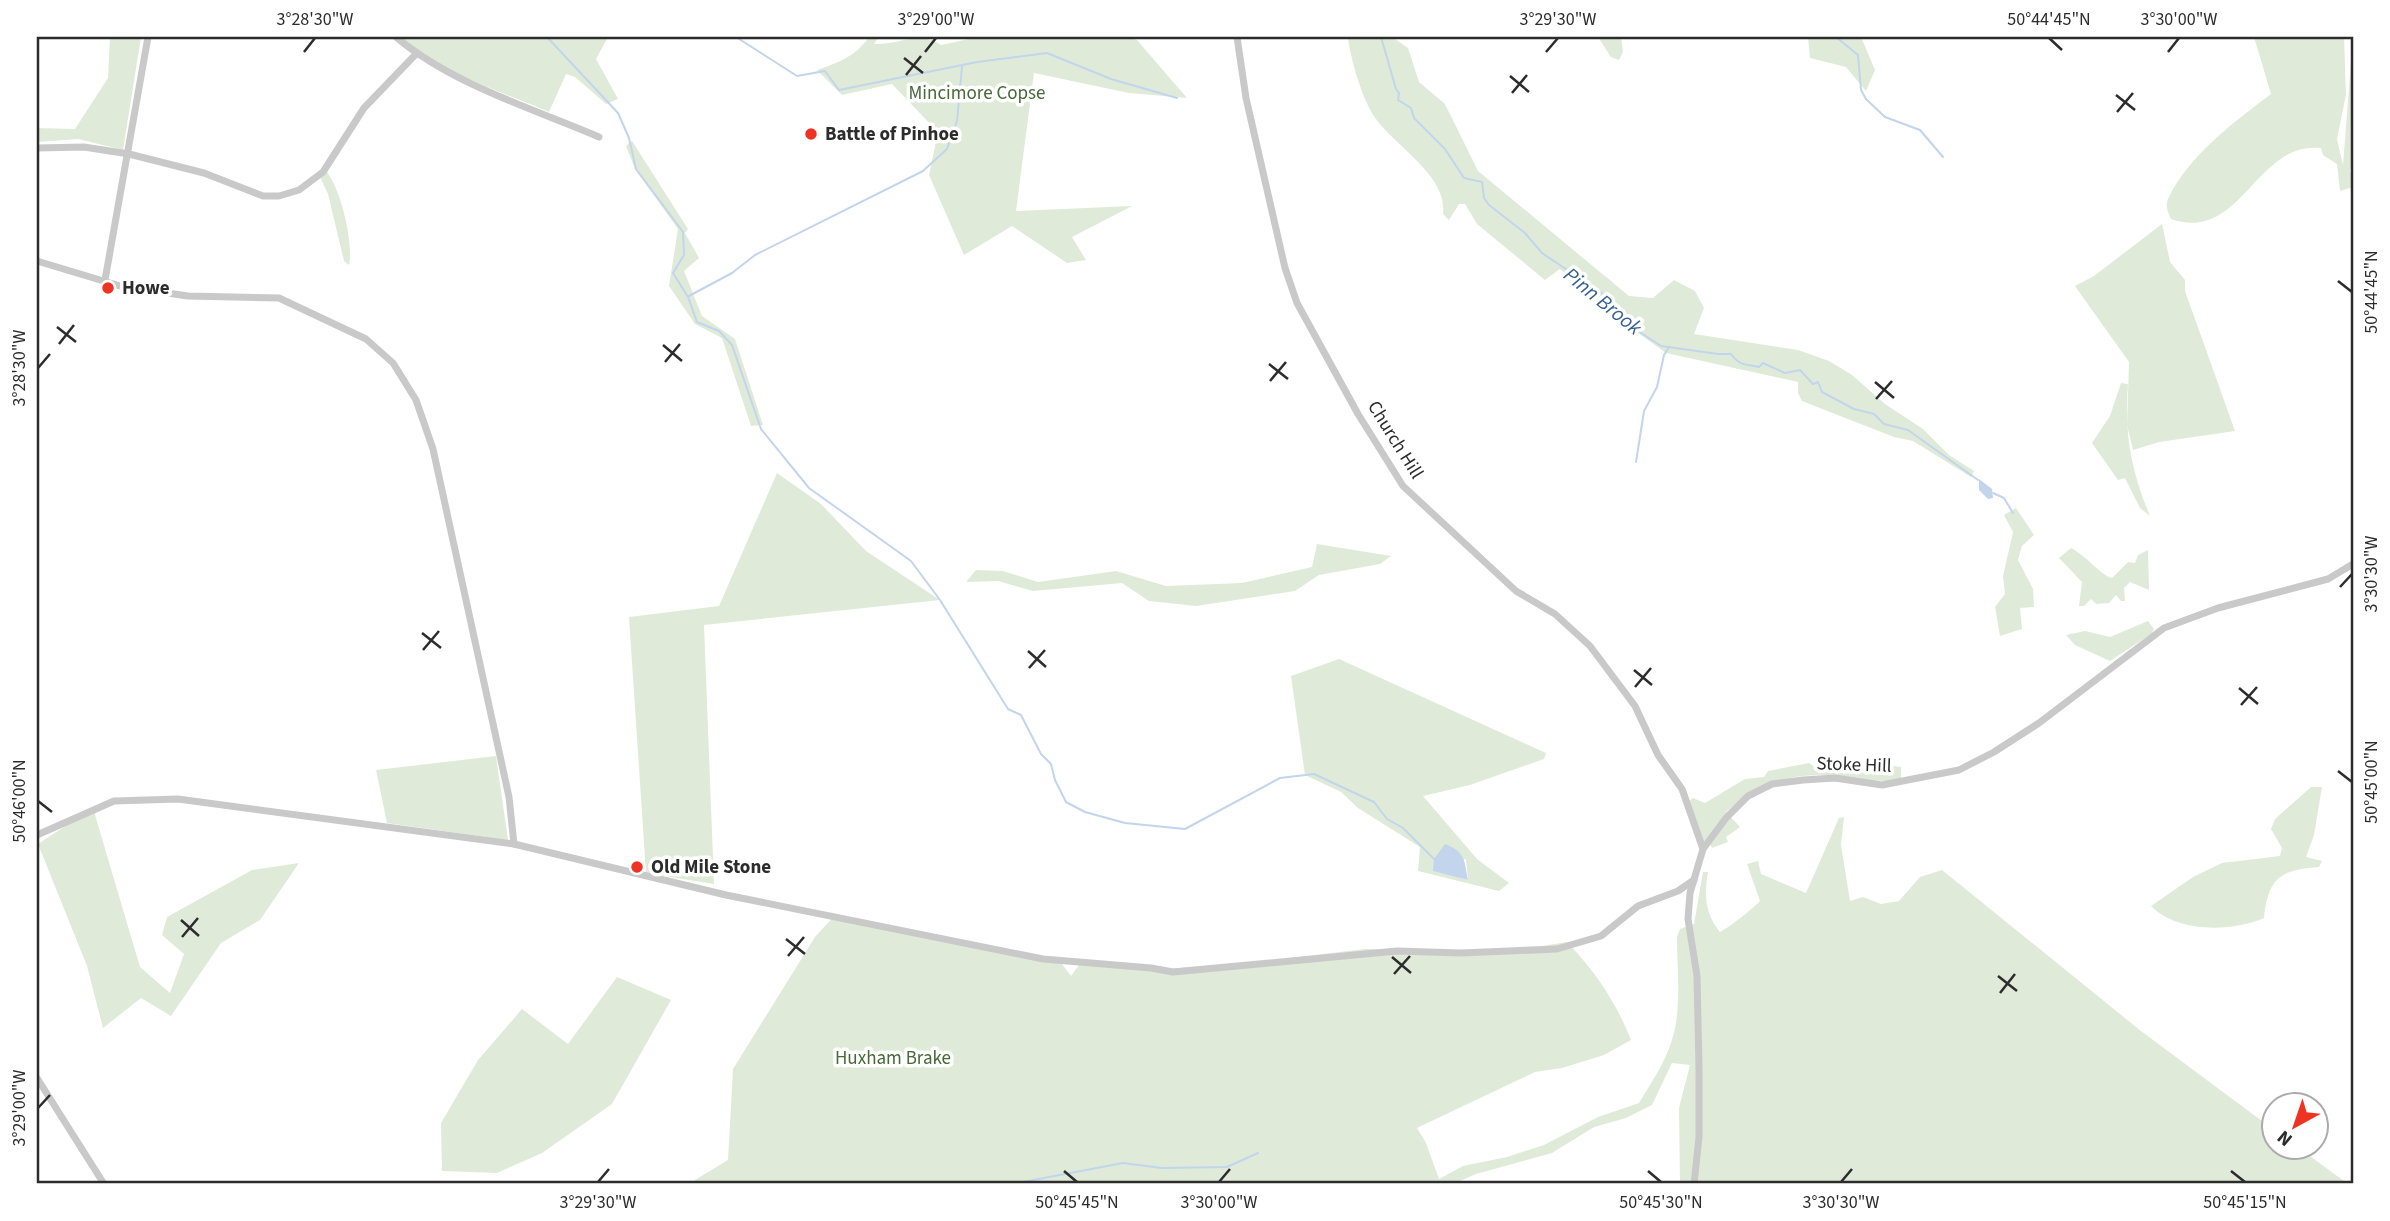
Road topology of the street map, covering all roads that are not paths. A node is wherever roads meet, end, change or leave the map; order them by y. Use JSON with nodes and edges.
{"nodes":[{"id":1,"x":148,"y":37,"type":"edge"},
{"id":2,"x":396,"y":37,"type":"edge"},
{"id":3,"x":1237,"y":37,"type":"edge"},
{"id":4,"x":416,"y":54,"type":"junction"},
{"id":5,"x":599,"y":136,"type":"dead end"},
{"id":6,"x":37,"y":148,"type":"edge"},
{"id":7,"x":128,"y":154,"type":"junction"},
{"id":8,"x":37,"y":261,"type":"edge"},
{"id":9,"x":105,"y":280,"type":"junction"},
{"id":10,"x":2353,"y":564,"type":"edge"},
{"id":11,"x":37,"y":835,"type":"edge"},
{"id":12,"x":514,"y":844,"type":"junction"},
{"id":13,"x":1703,"y":849,"type":"junction"},
{"id":14,"x":1694,"y":880,"type":"junction"},
{"id":15,"x":1682,"y":888,"type":"junction"},
{"id":16,"x":1690,"y":893,"type":"junction"},
{"id":17,"x":37,"y":1078,"type":"edge"},
{"id":18,"x":104,"y":1184,"type":"edge"},
{"id":19,"x":1695,"y":1184,"type":"edge"}],
"edges":[{"from":1,"to":7,"type":"street"},
{"from":2,"to":4,"type":"street"},
{"from":3,"to":13,"type":"street","name":"Church Hill"},
{"from":4,"to":5,"type":"street"},
{"from":4,"to":7,"type":"street"},
{"from":6,"to":7,"type":"street"},
{"from":7,"to":9,"type":"street"},
{"from":8,"to":9,"type":"street"},
{"from":9,"to":12,"type":"street"},
{"from":10,"to":13,"type":"street","name":"Stoke Hill"},
{"from":11,"to":12,"type":"street"},
{"from":12,"to":15,"type":"street"},
{"from":13,"to":14,"type":"street","name":"Stoke Hill"},
{"from":14,"to":15,"type":"street"},
{"from":14,"to":16,"type":"street","name":"Stoke Hill"},
{"from":15,"to":16,"type":"street"},
{"from":16,"to":19,"type":"street","name":"Stoke Hill"},
{"from":17,"to":18,"type":"street"}]}
